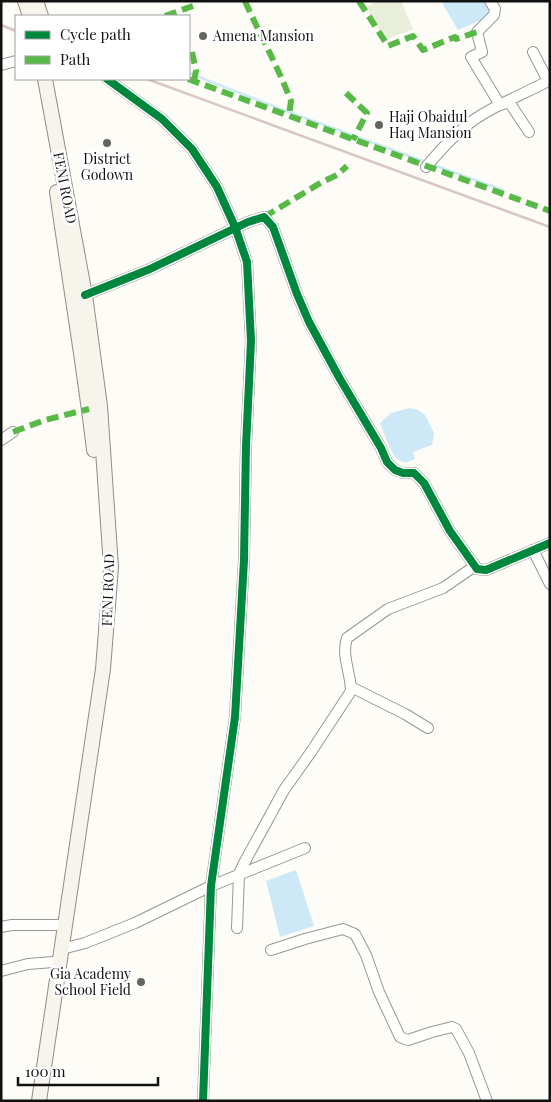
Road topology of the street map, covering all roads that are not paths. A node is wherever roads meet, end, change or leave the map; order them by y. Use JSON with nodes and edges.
{"nodes":[{"id":1,"x":26,"y":1,"type":"edge"},
{"id":2,"x":490,"y":1,"type":"edge"},
{"id":3,"x":37,"y":11,"type":"edge"},
{"id":4,"x":533,"y":52,"type":"dead end"},
{"id":5,"x":15,"y":61,"type":"edge"},
{"id":6,"x":1,"y":65,"type":"edge"},
{"id":7,"x":36,"y":80,"type":"edge"},
{"id":8,"x":44,"y":80,"type":"edge"},
{"id":9,"x":108,"y":80,"type":"edge"},
{"id":10,"x":548,"y":83,"type":"edge"},
{"id":11,"x":500,"y":105,"type":"junction"},
{"id":12,"x":529,"y":132,"type":"dead end"},
{"id":13,"x":426,"y":167,"type":"dead end"},
{"id":14,"x":235,"y":227,"type":"junction"},
{"id":15,"x":86,"y":296,"type":"junction"},
{"id":16,"x":13,"y":432,"type":"dead end"},
{"id":17,"x":1,"y":440,"type":"edge"},
{"id":18,"x":550,"y":543,"type":"edge"},
{"id":19,"x":533,"y":550,"type":"junction"},
{"id":20,"x":475,"y":566,"type":"junction"},
{"id":21,"x":550,"y":584,"type":"edge"},
{"id":22,"x":351,"y":687,"type":"junction"},
{"id":23,"x":428,"y":728,"type":"dead end"},
{"id":24,"x":305,"y":848,"type":"dead end"},
{"id":25,"x":239,"y":874,"type":"junction"},
{"id":26,"x":211,"y":886,"type":"junction"},
{"id":27,"x":59,"y":925,"type":"junction"},
{"id":28,"x":1,"y":927,"type":"edge"},
{"id":29,"x":238,"y":928,"type":"dead end"},
{"id":30,"x":62,"y":949,"type":"junction"},
{"id":31,"x":271,"y":950,"type":"dead end"},
{"id":32,"x":53,"y":962,"type":"junction"},
{"id":33,"x":1,"y":971,"type":"edge"},
{"id":34,"x":32,"y":1101,"type":"edge"},
{"id":35,"x":39,"y":1101,"type":"edge"},
{"id":36,"x":203,"y":1101,"type":"edge"},
{"id":37,"x":487,"y":1101,"type":"edge"}],
"edges":[{"from":1,"to":3,"type":"main road"},
{"from":2,"to":11,"type":"street"},
{"from":4,"to":10,"type":"street"},
{"from":5,"to":6,"type":"street"},
{"from":7,"to":27,"type":"main road"},
{"from":8,"to":15,"type":"main road","name":"FENI ROAD"},
{"from":9,"to":14,"type":"street"},
{"from":10,"to":11,"type":"street"},
{"from":11,"to":12,"type":"street"},
{"from":11,"to":13,"type":"street"},
{"from":14,"to":15,"type":"street"},
{"from":14,"to":20,"type":"street"},
{"from":14,"to":26,"type":"street"},
{"from":15,"to":30,"type":"main road","name":"FENI ROAD"},
{"from":16,"to":17,"type":"street"},
{"from":18,"to":19,"type":"street"},
{"from":19,"to":20,"type":"street"},
{"from":19,"to":21,"type":"street"},
{"from":20,"to":22,"type":"street"},
{"from":22,"to":23,"type":"street"},
{"from":22,"to":25,"type":"street"},
{"from":24,"to":25,"type":"street"},
{"from":25,"to":26,"type":"street"},
{"from":25,"to":29,"type":"street"},
{"from":26,"to":30,"type":"street"},
{"from":26,"to":36,"type":"street"},
{"from":27,"to":28,"type":"street"},
{"from":27,"to":32,"type":"main road"},
{"from":30,"to":35,"type":"main road","name":"FENI ROAD"},
{"from":31,"to":37,"type":"street"},
{"from":32,"to":33,"type":"street"},
{"from":32,"to":34,"type":"main road"}]}
